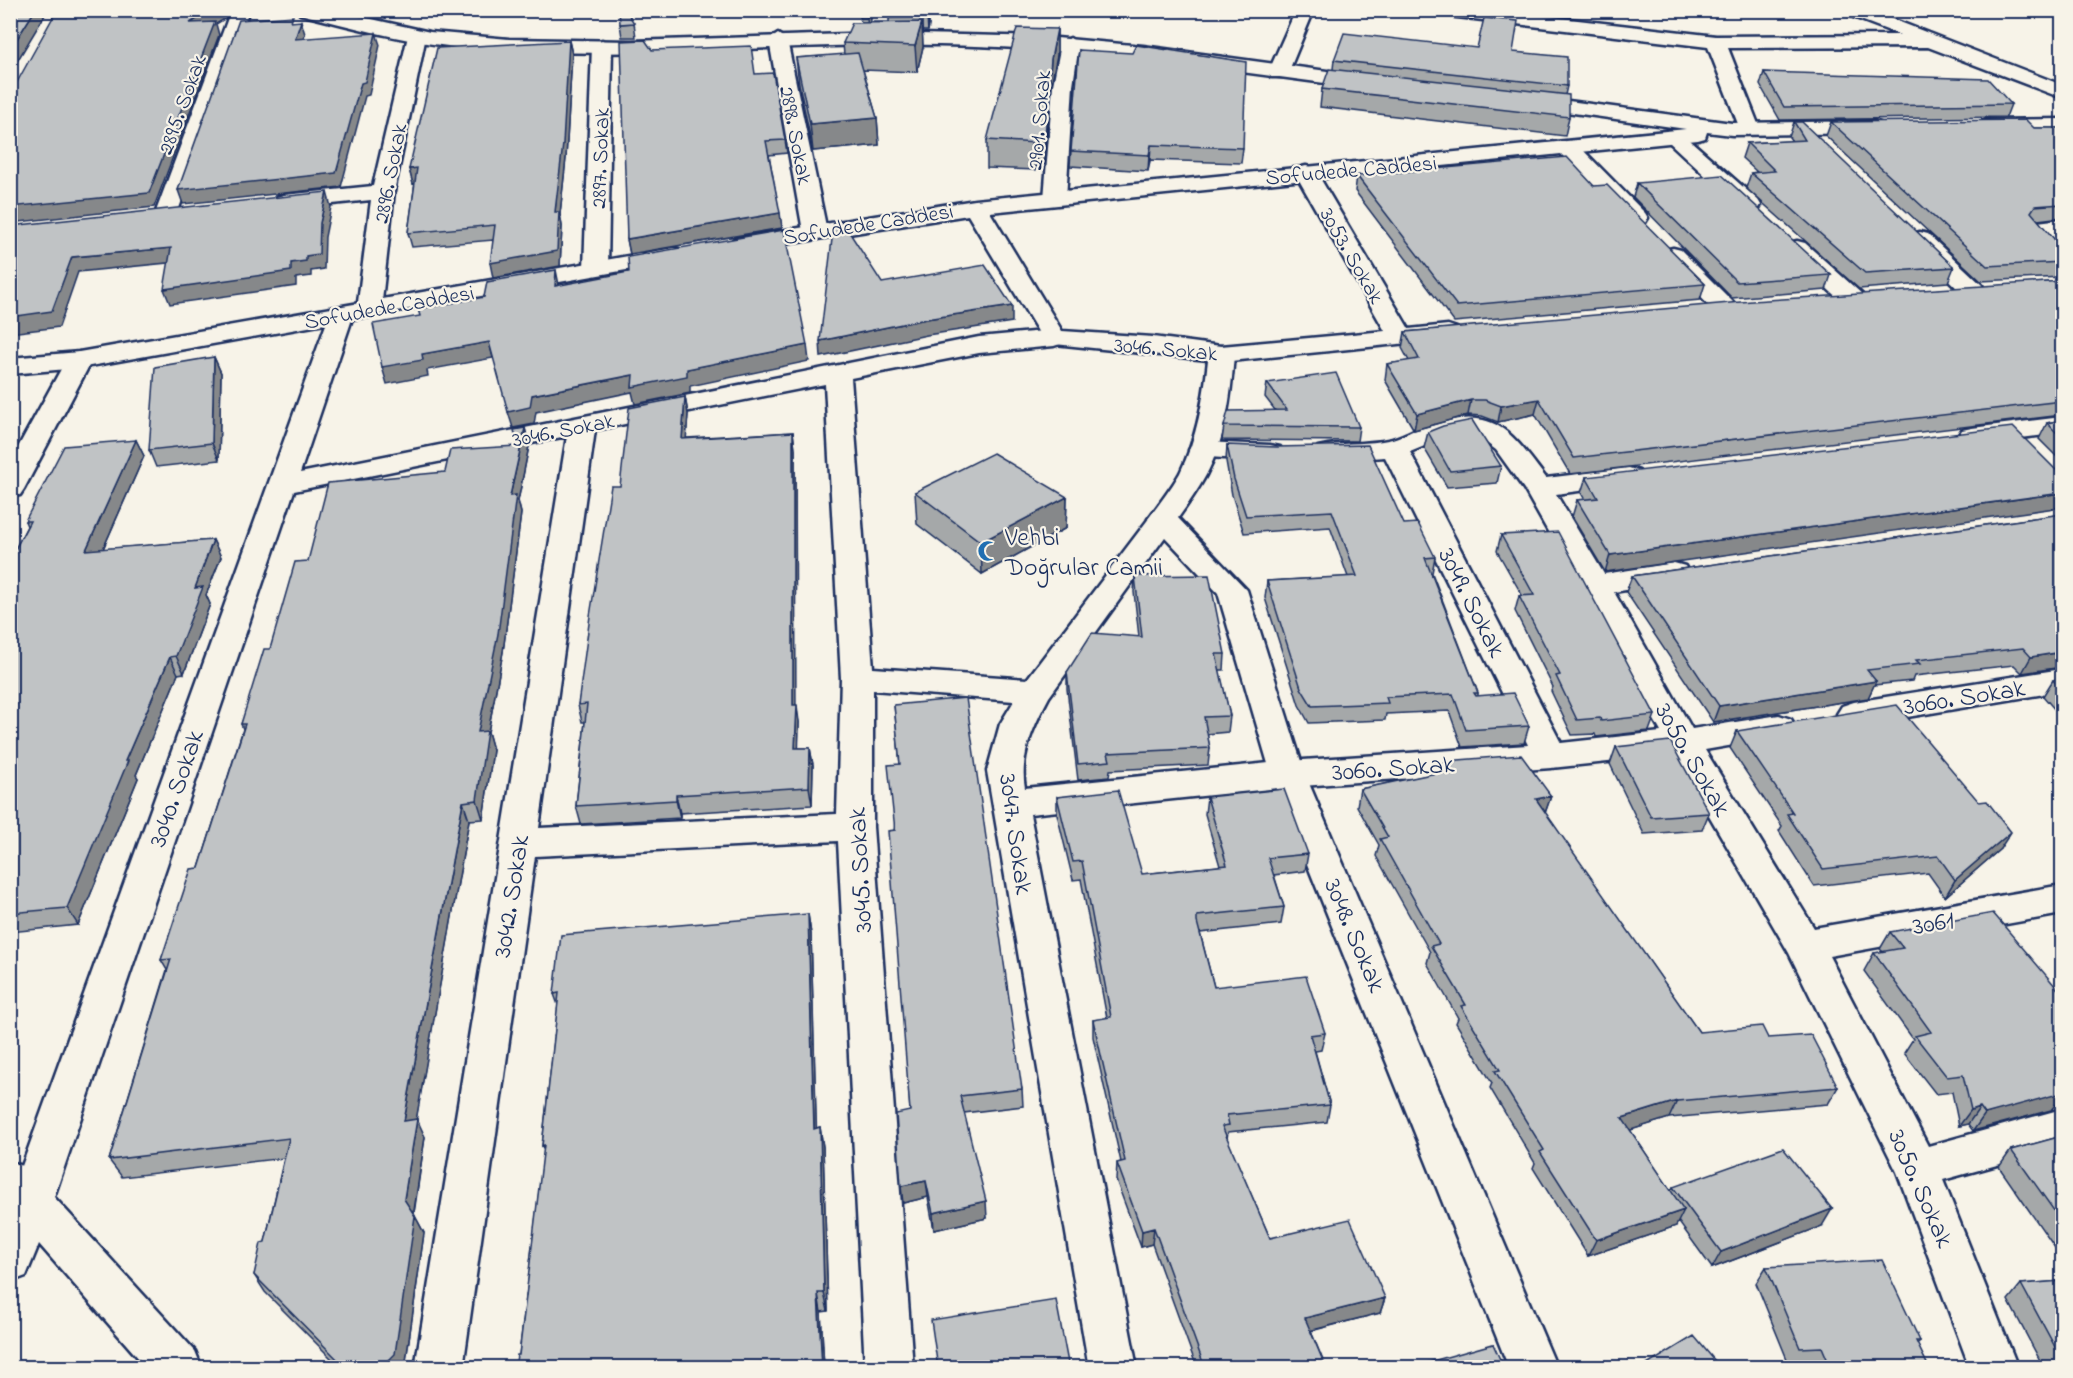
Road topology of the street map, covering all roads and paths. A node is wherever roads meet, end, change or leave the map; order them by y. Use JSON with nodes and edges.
{"nodes":[{"id":1,"x":240,"y":10,"type":"edge"},
{"id":2,"x":306,"y":10,"type":"edge"},
{"id":3,"x":882,"y":10,"type":"edge"},
{"id":4,"x":1305,"y":10,"type":"edge"},
{"id":5,"x":1440,"y":10,"type":"edge"},
{"id":6,"x":1563,"y":10,"type":"edge"},
{"id":7,"x":1851,"y":10,"type":"edge"},
{"id":8,"x":1602,"y":29,"type":"junction"},
{"id":9,"x":417,"y":36,"type":"junction"},
{"id":10,"x":878,"y":39,"type":"junction"},
{"id":11,"x":778,"y":40,"type":"junction"},
{"id":12,"x":1932,"y":41,"type":"junction"},
{"id":13,"x":1716,"y":42,"type":"junction"},
{"id":14,"x":1070,"y":44,"type":"junction"},
{"id":15,"x":602,"y":46,"type":"junction"},
{"id":16,"x":1278,"y":73,"type":"junction"},
{"id":17,"x":1394,"y":86,"type":"edge"},
{"id":18,"x":2062,"y":92,"type":"edge"},
{"id":19,"x":1509,"y":99,"type":"edge"},
{"id":20,"x":2062,"y":125,"type":"edge"},
{"id":21,"x":1970,"y":126,"type":"edge"},
{"id":22,"x":1899,"y":127,"type":"edge"},
{"id":23,"x":1803,"y":128,"type":"junction"},
{"id":24,"x":1741,"y":129,"type":"junction"},
{"id":25,"x":1676,"y":138,"type":"junction"},
{"id":26,"x":1569,"y":149,"type":"junction"},
{"id":27,"x":1829,"y":152,"type":"edge"},
{"id":28,"x":1306,"y":173,"type":"junction"},
{"id":29,"x":383,"y":192,"type":"junction"},
{"id":30,"x":1055,"y":199,"type":"junction"},
{"id":31,"x":257,"y":205,"type":"edge"},
{"id":32,"x":975,"y":207,"type":"junction"},
{"id":33,"x":189,"y":212,"type":"edge"},
{"id":34,"x":1765,"y":219,"type":"edge"},
{"id":35,"x":1905,"y":225,"type":"edge"},
{"id":36,"x":2062,"y":226,"type":"edge"},
{"id":37,"x":816,"y":231,"type":"junction"},
{"id":38,"x":1783,"y":235,"type":"edge"},
{"id":39,"x":723,"y":247,"type":"edge"},
{"id":40,"x":700,"y":251,"type":"edge"},
{"id":41,"x":2062,"y":254,"type":"edge"},
{"id":42,"x":596,"y":269,"type":"junction"},
{"id":43,"x":1937,"y":293,"type":"edge"},
{"id":44,"x":1819,"y":302,"type":"edge"},
{"id":45,"x":1691,"y":312,"type":"edge"},
{"id":46,"x":355,"y":313,"type":"junction"},
{"id":47,"x":1470,"y":331,"type":"edge"},
{"id":48,"x":1401,"y":337,"type":"junction"},
{"id":49,"x":1054,"y":338,"type":"junction"},
{"id":50,"x":1221,"y":354,"type":"junction"},
{"id":51,"x":79,"y":360,"type":"junction"},
{"id":52,"x":10,"y":366,"type":"edge"},
{"id":53,"x":838,"y":373,"type":"junction"},
{"id":54,"x":582,"y":425,"type":"junction"},
{"id":55,"x":2062,"y":425,"type":"edge"},
{"id":56,"x":2013,"y":431,"type":"junction"},
{"id":57,"x":1942,"y":440,"type":"edge"},
{"id":58,"x":1394,"y":448,"type":"junction"},
{"id":59,"x":1203,"y":450,"type":"junction"},
{"id":60,"x":2038,"y":456,"type":"edge"},
{"id":61,"x":1656,"y":474,"type":"edge"},
{"id":62,"x":281,"y":485,"type":"junction"},
{"id":63,"x":1538,"y":488,"type":"junction"},
{"id":64,"x":10,"y":489,"type":"edge"},
{"id":65,"x":1162,"y":519,"type":"junction"},
{"id":66,"x":1700,"y":570,"type":"edge"},
{"id":67,"x":1595,"y":585,"type":"junction"},
{"id":68,"x":857,"y":678,"type":"junction"},
{"id":69,"x":2062,"y":680,"type":"edge"},
{"id":70,"x":1036,"y":691,"type":"junction"},
{"id":71,"x":1683,"y":742,"type":"junction"},
{"id":72,"x":1551,"y":756,"type":"junction"},
{"id":73,"x":1288,"y":774,"type":"junction"},
{"id":74,"x":1008,"y":803,"type":"junction"},
{"id":75,"x":855,"y":827,"type":"junction"},
{"id":76,"x":518,"y":843,"type":"junction"},
{"id":77,"x":2062,"y":899,"type":"edge"},
{"id":78,"x":1804,"y":945,"type":"junction"},
{"id":79,"x":2062,"y":1128,"type":"edge"},
{"id":80,"x":1917,"y":1168,"type":"junction"},
{"id":81,"x":20,"y":1192,"type":"edge"},
{"id":82,"x":10,"y":1261,"type":"edge"},
{"id":83,"x":178,"y":1368,"type":"edge"},
{"id":84,"x":439,"y":1368,"type":"edge"},
{"id":85,"x":889,"y":1368,"type":"edge"},
{"id":86,"x":1113,"y":1368,"type":"edge"},
{"id":87,"x":1533,"y":1368,"type":"edge"},
{"id":88,"x":1994,"y":1368,"type":"edge"}],
"edges":[{"from":1,"to":33,"type":"street","name":"2895. Sokak"},
{"from":2,"to":9,"type":"street"},
{"from":3,"to":10,"type":"street"},
{"from":4,"to":16,"type":"street"},
{"from":5,"to":8,"type":"street"},
{"from":6,"to":8,"type":"street"},
{"from":7,"to":12,"type":"street"},
{"from":8,"to":13,"type":"street"},
{"from":9,"to":15,"type":"street"},
{"from":9,"to":29,"type":"street","name":"2896. Sokak"},
{"from":10,"to":11,"type":"street"},
{"from":10,"to":14,"type":"street"},
{"from":11,"to":15,"type":"street"},
{"from":11,"to":37,"type":"street","name":"2898. Sokak"},
{"from":12,"to":13,"type":"street"},
{"from":12,"to":18,"type":"street"},
{"from":13,"to":24,"type":"street"},
{"from":14,"to":16,"type":"street"},
{"from":14,"to":30,"type":"street","name":"2901. Sokak"},
{"from":15,"to":42,"type":"street","name":"2897. Sokak"},
{"from":16,"to":17,"type":"street"},
{"from":19,"to":24,"type":"street"},
{"from":20,"to":21,"type":"street"},
{"from":22,"to":23,"type":"street"},
{"from":23,"to":24,"type":"street"},
{"from":23,"to":27,"type":"street"},
{"from":24,"to":25,"type":"street","name":"Sofudede Caddesi"},
{"from":25,"to":26,"type":"street","name":"Sofudede Caddesi"},
{"from":25,"to":34,"type":"street"},
{"from":26,"to":28,"type":"street","name":"Sofudede Caddesi"},
{"from":26,"to":45,"type":"street"},
{"from":28,"to":30,"type":"street","name":"Sofudede Caddesi"},
{"from":28,"to":48,"type":"street","name":"3053. Sokak"},
{"from":29,"to":31,"type":"street"},
{"from":29,"to":46,"type":"street","name":"2896. Sokak"},
{"from":30,"to":32,"type":"street","name":"Sofudede Caddesi"},
{"from":32,"to":37,"type":"street","name":"Sofudede Caddesi"},
{"from":32,"to":49,"type":"street"},
{"from":35,"to":43,"type":"street"},
{"from":36,"to":41,"type":"street"},
{"from":37,"to":39,"type":"street","name":"Sofudede Caddesi"},
{"from":38,"to":44,"type":"street"},
{"from":40,"to":42,"type":"street","name":"Sofudede Caddesi"},
{"from":42,"to":46,"type":"street","name":"Sofudede Caddesi"},
{"from":46,"to":51,"type":"street","name":"Sofudede Caddesi"},
{"from":46,"to":62,"type":"street","name":"3040. Sokak"},
{"from":47,"to":48,"type":"street","name":"3046. Sokak"},
{"from":48,"to":50,"type":"street","name":"3046. Sokak"},
{"from":49,"to":50,"type":"street","name":"3046. Sokak"},
{"from":49,"to":53,"type":"street","name":"3046. Sokak"},
{"from":50,"to":59,"type":"street","name":"3047. Sokak"},
{"from":51,"to":52,"type":"street","name":"Sofudede Caddesi"},
{"from":51,"to":64,"type":"street"},
{"from":53,"to":54,"type":"street","name":"3046. Sokak"},
{"from":53,"to":68,"type":"street","name":"3045. Sokak"},
{"from":54,"to":62,"type":"street","name":"3046. Sokak"},
{"from":54,"to":76,"type":"street","name":"3042. Sokak"},
{"from":55,"to":56,"type":"street"},
{"from":56,"to":57,"type":"street"},
{"from":56,"to":60,"type":"street"},
{"from":58,"to":59,"type":"street","name":"3050. Sokak"},
{"from":58,"to":63,"type":"street","name":"3050. Sokak"},
{"from":58,"to":72,"type":"street","name":"3049. Sokak"},
{"from":59,"to":65,"type":"street","name":"3047. Sokak"},
{"from":61,"to":63,"type":"street"},
{"from":62,"to":81,"type":"street","name":"3040. Sokak"},
{"from":63,"to":67,"type":"street","name":"3050. Sokak"},
{"from":65,"to":70,"type":"street","name":"3047. Sokak"},
{"from":65,"to":73,"type":"street","name":"3048. Sokak"},
{"from":66,"to":67,"type":"street"},
{"from":67,"to":71,"type":"street","name":"3050. Sokak"},
{"from":68,"to":70,"type":"street"},
{"from":68,"to":75,"type":"street","name":"3045. Sokak"},
{"from":69,"to":71,"type":"street","name":"3060. Sokak"},
{"from":70,"to":74,"type":"street","name":"3047. Sokak"},
{"from":71,"to":72,"type":"street","name":"3060. Sokak"},
{"from":71,"to":78,"type":"street","name":"3050. Sokak"},
{"from":72,"to":73,"type":"street","name":"3060. Sokak"},
{"from":73,"to":74,"type":"street","name":"3060. Sokak"},
{"from":73,"to":87,"type":"street","name":"3048. Sokak"},
{"from":74,"to":86,"type":"street","name":"3047. Sokak"},
{"from":75,"to":76,"type":"street"},
{"from":75,"to":85,"type":"street","name":"3045. Sokak"},
{"from":76,"to":84,"type":"street","name":"3042. Sokak"},
{"from":77,"to":78,"type":"street","name":"3061"},
{"from":78,"to":80,"type":"street","name":"3050. Sokak"},
{"from":79,"to":80,"type":"street"},
{"from":80,"to":88,"type":"street","name":"3050. Sokak"},
{"from":81,"to":82,"type":"street","name":"3040. Sokak"},
{"from":81,"to":83,"type":"street"}]}
